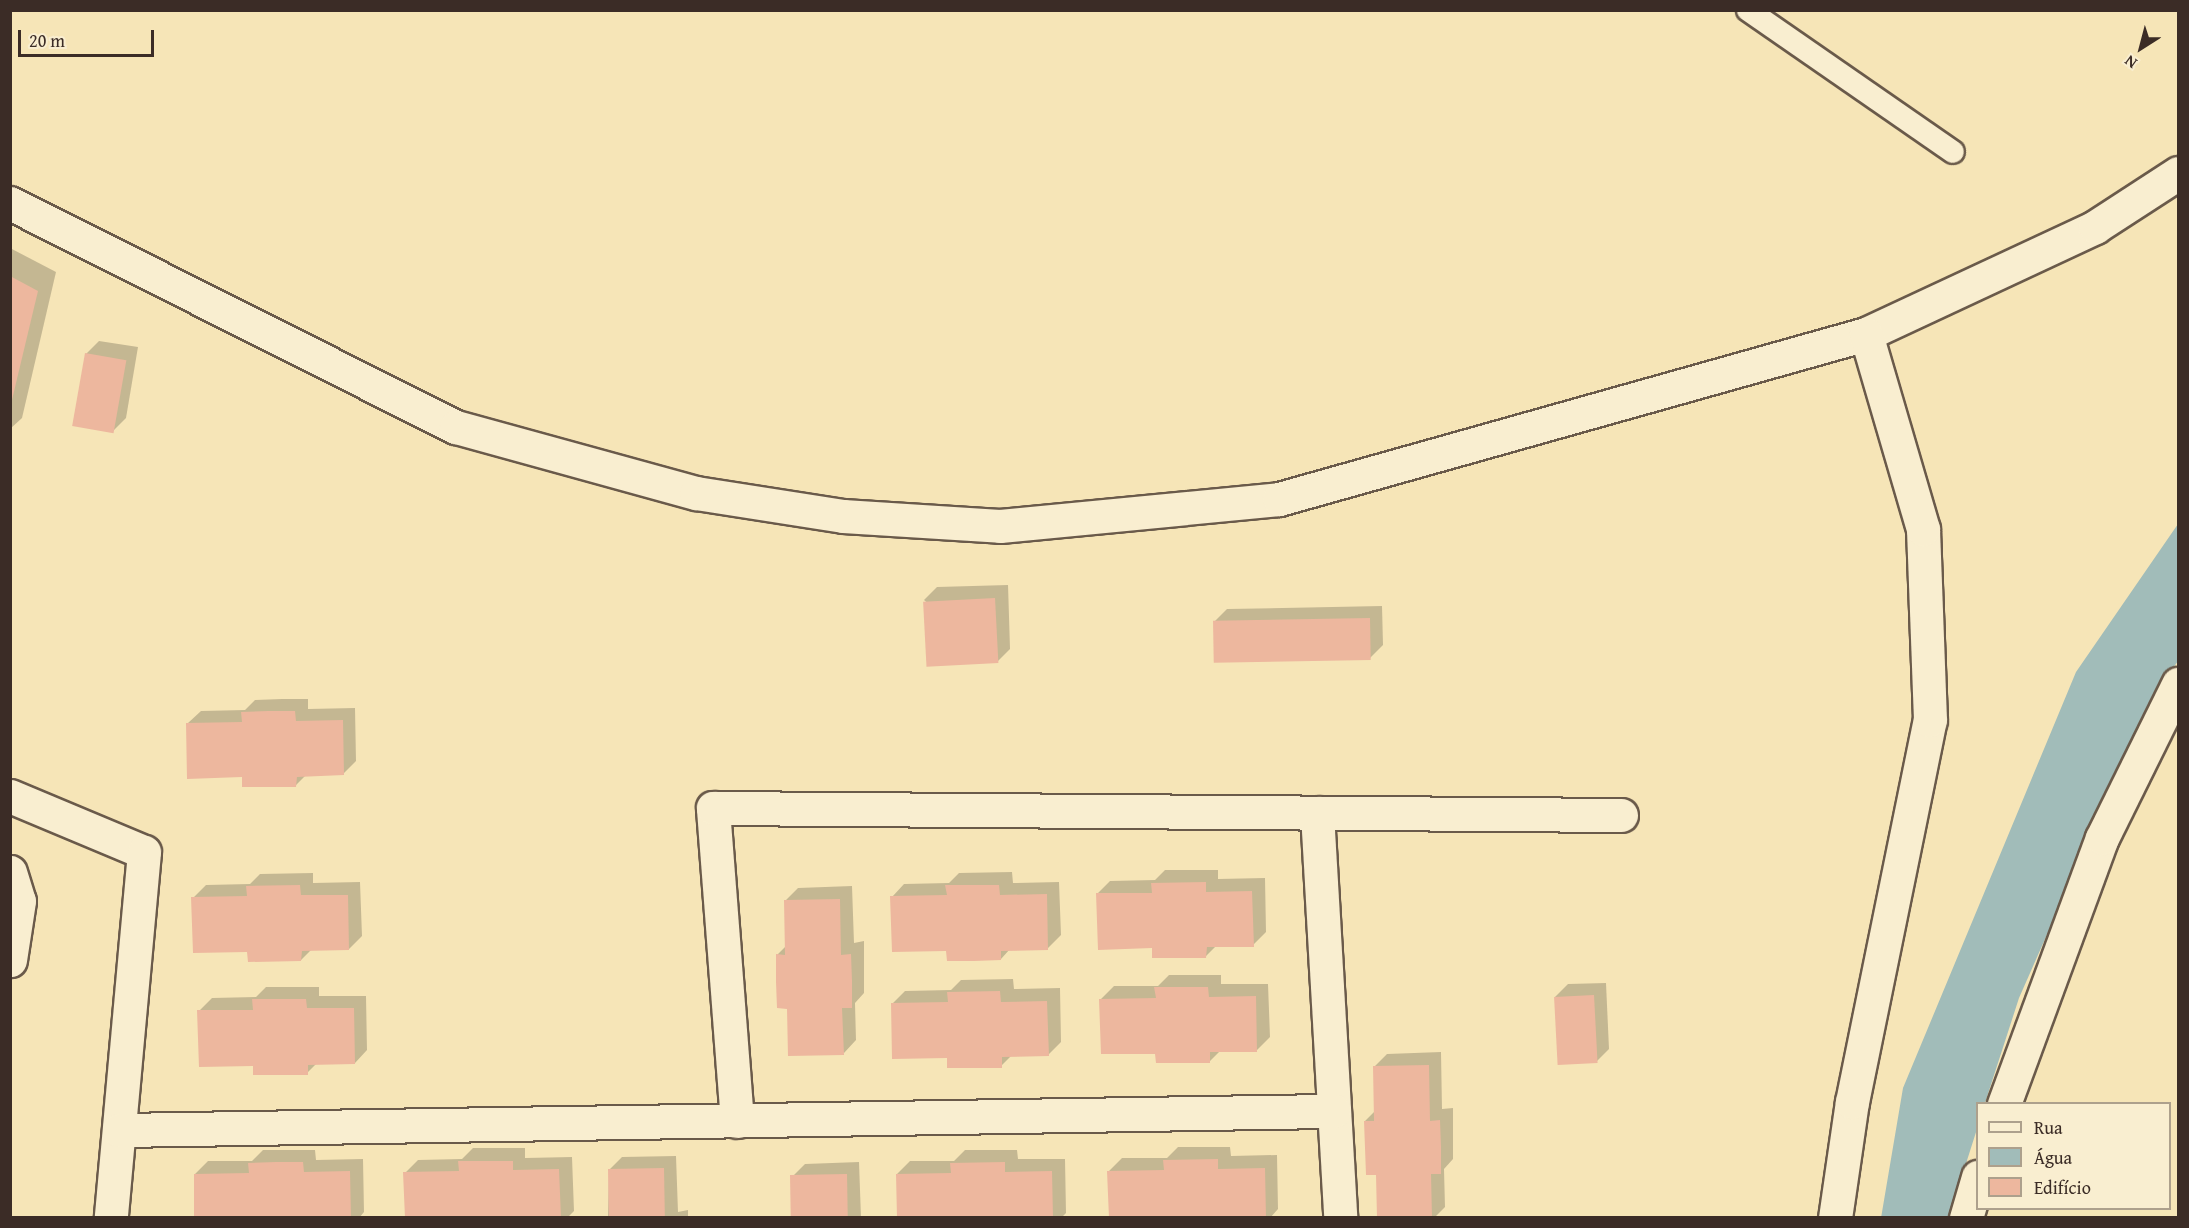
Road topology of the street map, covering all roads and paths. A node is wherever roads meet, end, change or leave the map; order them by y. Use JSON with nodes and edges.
{"nodes":[{"id":1,"x":1748,"y":10,"type":"edge"},
{"id":2,"x":1953,"y":152,"type":"dead end"},
{"id":3,"x":2178,"y":173,"type":"edge"},
{"id":4,"x":10,"y":203,"type":"edge"},
{"id":5,"x":1866,"y":334,"type":"junction"},
{"id":6,"x":2178,"y":684,"type":"edge"},
{"id":7,"x":10,"y":796,"type":"edge"},
{"id":8,"x":1317,"y":813,"type":"junction"},
{"id":9,"x":1621,"y":815,"type":"dead end"},
{"id":10,"x":10,"y":872,"type":"edge"},
{"id":11,"x":10,"y":960,"type":"edge"},
{"id":12,"x":2005,"y":1102,"type":"edge"},
{"id":13,"x":1334,"y":1111,"type":"junction"},
{"id":14,"x":738,"y":1120,"type":"junction"},
{"id":15,"x":119,"y":1131,"type":"junction"},
{"id":16,"x":1976,"y":1181,"type":"edge"},
{"id":17,"x":111,"y":1218,"type":"edge"},
{"id":18,"x":1340,"y":1218,"type":"edge"},
{"id":19,"x":1835,"y":1218,"type":"edge"},
{"id":20,"x":1966,"y":1218,"type":"edge"}],
"edges":[{"from":1,"to":2,"type":"lane"},
{"from":3,"to":5,"type":"street"},
{"from":4,"to":5,"type":"street"},
{"from":5,"to":19,"type":"street"},
{"from":6,"to":12,"type":"street"},
{"from":7,"to":15,"type":"street"},
{"from":8,"to":9,"type":"street"},
{"from":8,"to":13,"type":"street"},
{"from":8,"to":14,"type":"street"},
{"from":10,"to":11,"type":"street"},
{"from":13,"to":14,"type":"street"},
{"from":13,"to":18,"type":"street"},
{"from":14,"to":15,"type":"street"},
{"from":15,"to":17,"type":"street"},
{"from":16,"to":20,"type":"street"}]}
